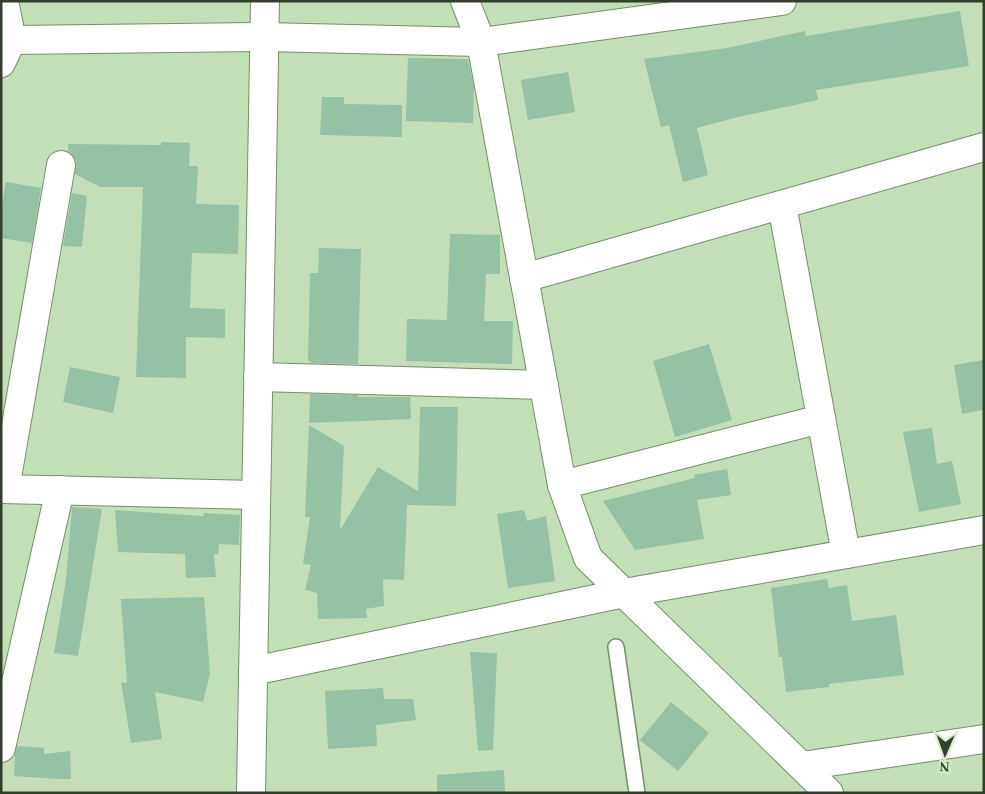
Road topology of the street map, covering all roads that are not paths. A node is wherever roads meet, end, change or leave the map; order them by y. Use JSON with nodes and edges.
{"nodes":[{"id":1,"x":4,"y":1,"type":"edge"},
{"id":2,"x":265,"y":1,"type":"edge"},
{"id":3,"x":465,"y":1,"type":"edge"},
{"id":4,"x":782,"y":1,"type":"edge"},
{"id":5,"x":264,"y":37,"type":"junction"},
{"id":6,"x":482,"y":42,"type":"junction"},
{"id":7,"x":7,"y":52,"type":"edge"},
{"id":8,"x":984,"y":147,"type":"edge"},
{"id":9,"x":61,"y":165,"type":"dead end"},
{"id":10,"x":782,"y":205,"type":"junction"},
{"id":11,"x":524,"y":278,"type":"junction"},
{"id":12,"x":258,"y":377,"type":"junction"},
{"id":13,"x":544,"y":385,"type":"junction"},
{"id":14,"x":821,"y":419,"type":"junction"},
{"id":15,"x":562,"y":485,"type":"junction"},
{"id":16,"x":3,"y":489,"type":"edge"},
{"id":17,"x":60,"y":490,"type":"junction"},
{"id":18,"x":256,"y":495,"type":"junction"},
{"id":19,"x":984,"y":530,"type":"edge"},
{"id":20,"x":846,"y":554,"type":"junction"},
{"id":21,"x":624,"y":593,"type":"junction"},
{"id":22,"x":616,"y":647,"type":"dead end"},
{"id":23,"x":253,"y":670,"type":"junction"},
{"id":24,"x":984,"y":739,"type":"edge"},
{"id":25,"x":1,"y":748,"type":"edge"},
{"id":26,"x":802,"y":766,"type":"junction"},
{"id":27,"x":251,"y":793,"type":"edge"},
{"id":28,"x":636,"y":793,"type":"edge"},
{"id":29,"x":829,"y":793,"type":"edge"}],
"edges":[{"from":1,"to":7,"type":"street"},
{"from":2,"to":5,"type":"street"},
{"from":3,"to":6,"type":"street"},
{"from":4,"to":6,"type":"street"},
{"from":5,"to":6,"type":"street"},
{"from":5,"to":7,"type":"street"},
{"from":5,"to":12,"type":"street"},
{"from":6,"to":11,"type":"street"},
{"from":8,"to":10,"type":"street"},
{"from":9,"to":16,"type":"street"},
{"from":10,"to":11,"type":"street"},
{"from":10,"to":14,"type":"street"},
{"from":11,"to":13,"type":"street"},
{"from":12,"to":13,"type":"street"},
{"from":12,"to":18,"type":"street"},
{"from":13,"to":15,"type":"street"},
{"from":14,"to":15,"type":"street"},
{"from":14,"to":20,"type":"street"},
{"from":15,"to":21,"type":"street"},
{"from":16,"to":17,"type":"street"},
{"from":17,"to":18,"type":"street"},
{"from":17,"to":25,"type":"street"},
{"from":18,"to":23,"type":"street"},
{"from":19,"to":20,"type":"street"},
{"from":20,"to":21,"type":"street"},
{"from":21,"to":23,"type":"street"},
{"from":21,"to":26,"type":"street"},
{"from":22,"to":28,"type":"lane"},
{"from":23,"to":27,"type":"street"},
{"from":24,"to":26,"type":"street"},
{"from":26,"to":29,"type":"street"}]}
